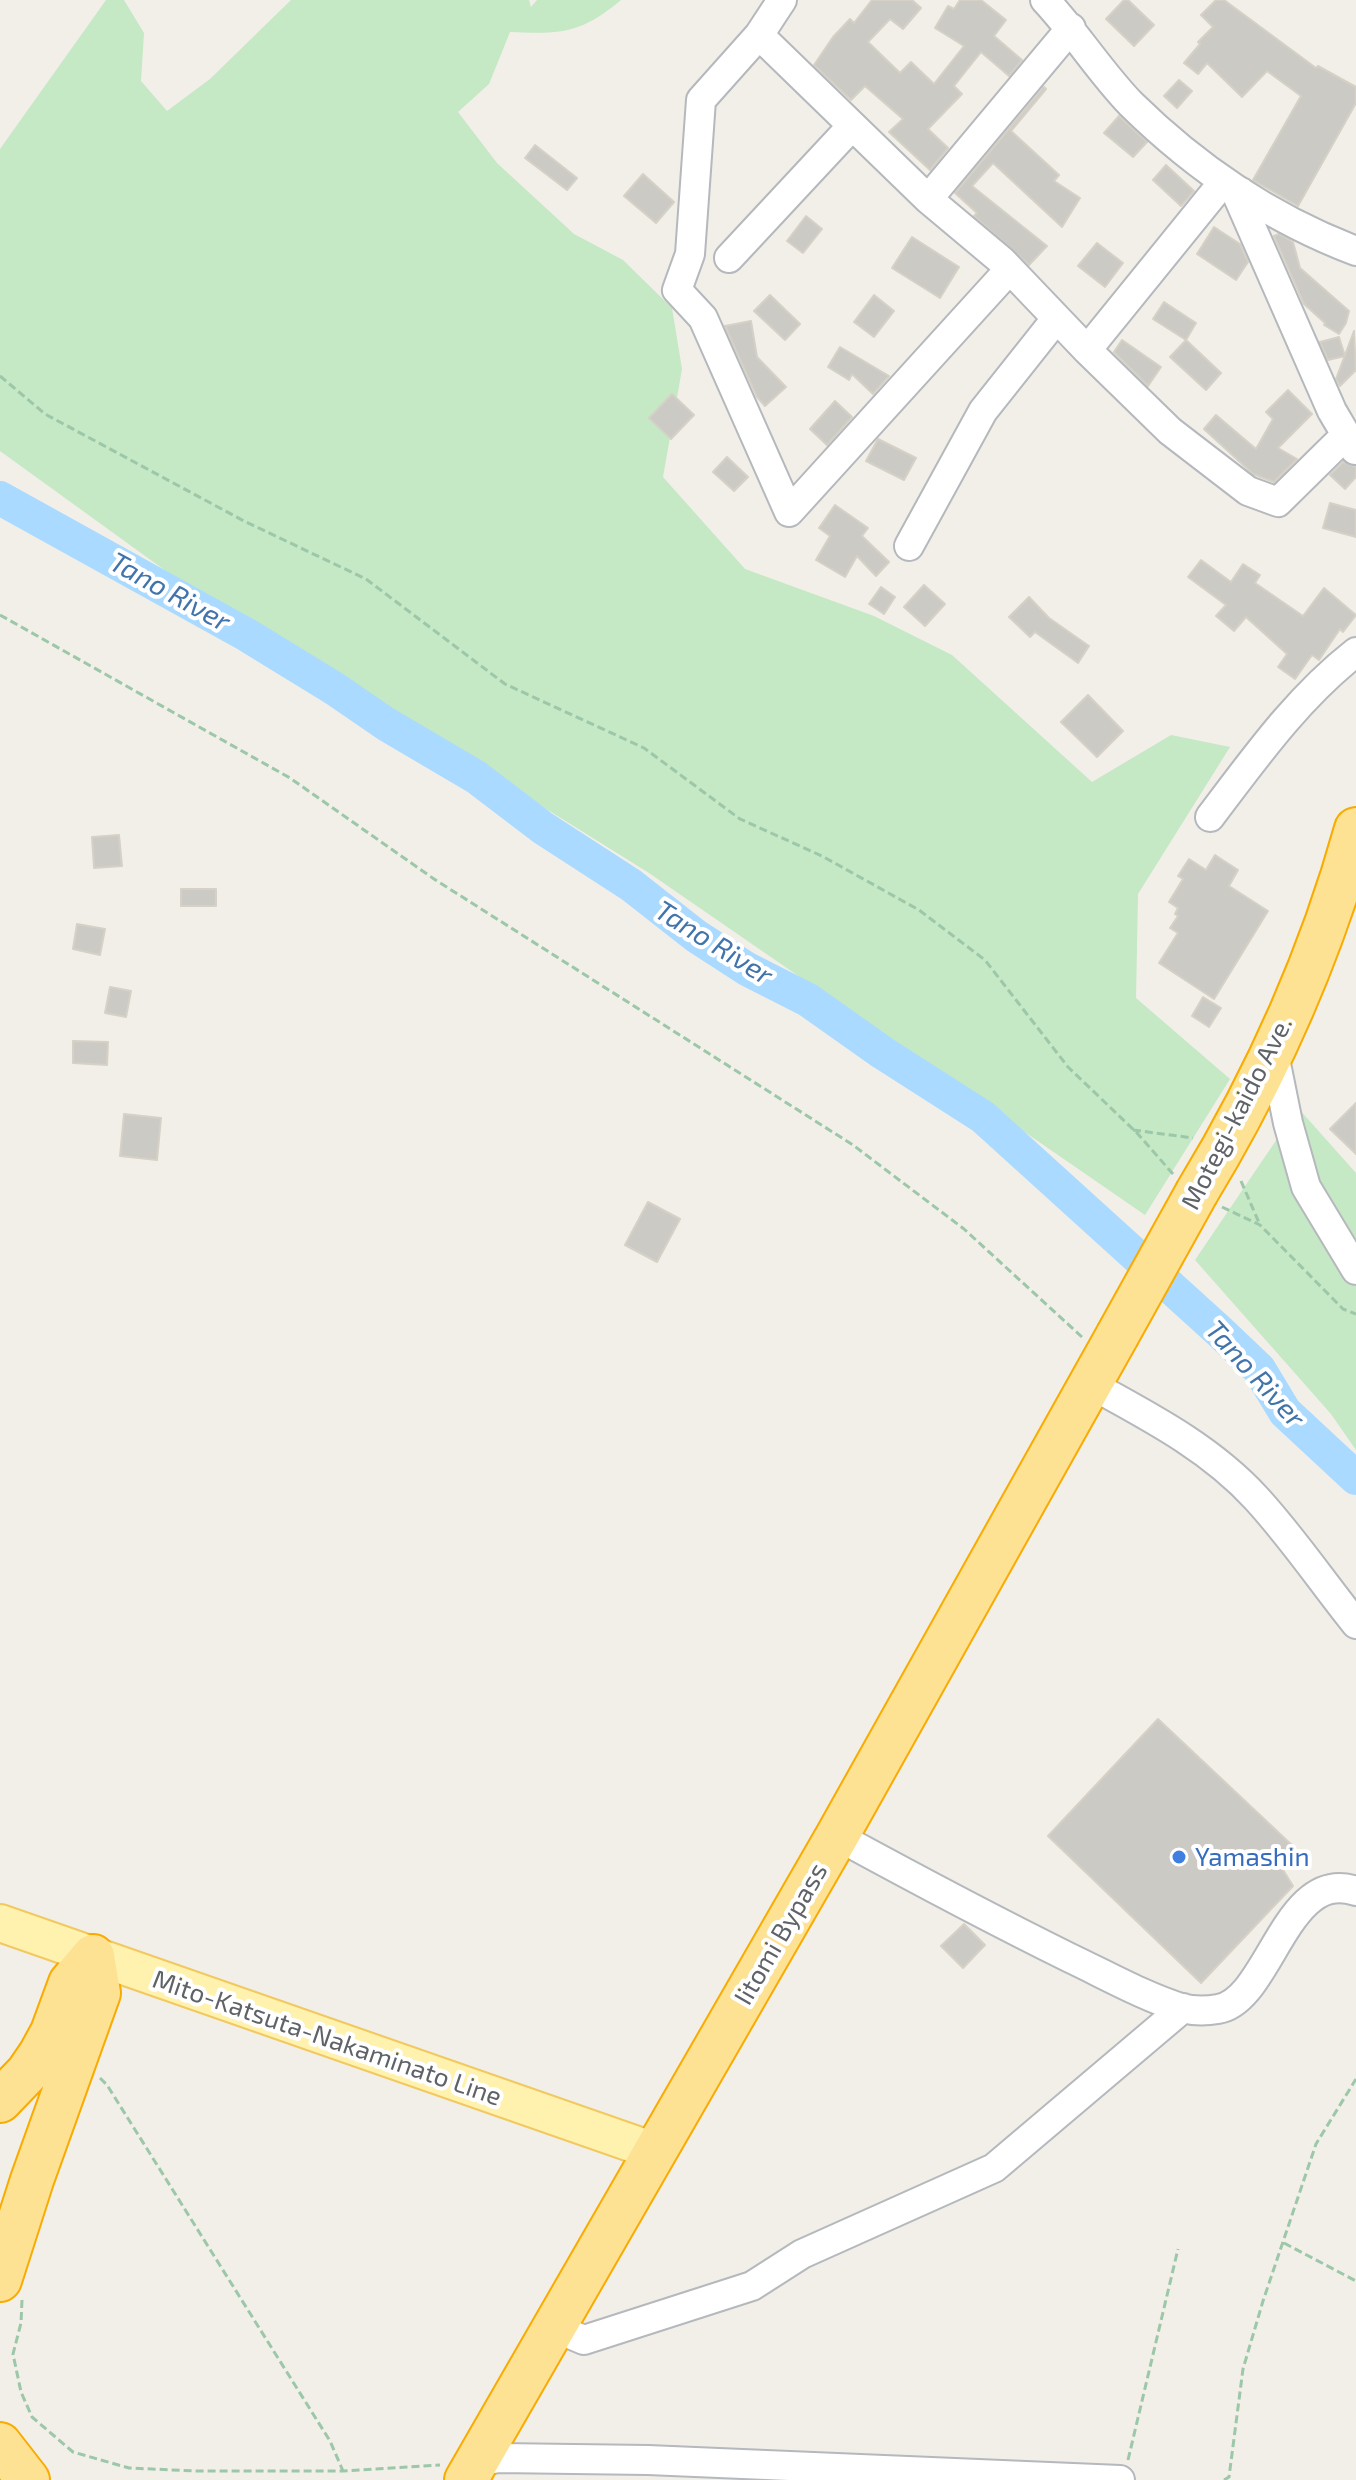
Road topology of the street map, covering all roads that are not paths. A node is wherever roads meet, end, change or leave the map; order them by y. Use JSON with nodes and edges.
{"nodes":[{"id":1,"x":782,"y":0,"type":"edge"},
{"id":2,"x":1045,"y":0,"type":"edge"},
{"id":3,"x":1071,"y":28,"type":"junction"},
{"id":4,"x":759,"y":35,"type":"junction"},
{"id":5,"x":852,"y":126,"type":"junction"},
{"id":6,"x":1232,"y":186,"type":"junction"},
{"id":7,"x":928,"y":199,"type":"junction"},
{"id":8,"x":1356,"y":251,"type":"edge"},
{"id":9,"x":729,"y":258,"type":"dead end"},
{"id":10,"x":1009,"y":270,"type":"junction"},
{"id":11,"x":1056,"y":319,"type":"junction"},
{"id":12,"x":1087,"y":350,"type":"junction"},
{"id":13,"x":1351,"y":443,"type":"edge"},
{"id":14,"x":909,"y":546,"type":"dead end"},
{"id":15,"x":1356,"y":652,"type":"edge"},
{"id":16,"x":1210,"y":817,"type":"dead end"},
{"id":17,"x":1356,"y":829,"type":"edge"},
{"id":18,"x":1273,"y":1048,"type":"junction"},
{"id":19,"x":1356,"y":1270,"type":"edge"},
{"id":20,"x":1103,"y":1359,"type":"junction"},
{"id":21,"x":1356,"y":1624,"type":"edge"},
{"id":22,"x":837,"y":1836,"type":"junction"},
{"id":23,"x":1356,"y":1891,"type":"edge"},
{"id":24,"x":0,"y":1923,"type":"edge"},
{"id":25,"x":93,"y":1956,"type":"junction"},
{"id":26,"x":1183,"y":2008,"type":"junction"},
{"id":27,"x":0,"y":2101,"type":"edge"},
{"id":28,"x":654,"y":2151,"type":"junction"},
{"id":29,"x":16,"y":2189,"type":"edge"},
{"id":30,"x":7,"y":2265,"type":"edge"},
{"id":31,"x":553,"y":2327,"type":"junction"},
{"id":32,"x":0,"y":2444,"type":"edge"},
{"id":33,"x":471,"y":2471,"type":"edge"},
{"id":34,"x":1123,"y":2471,"type":"edge"},
{"id":35,"x":28,"y":2480,"type":"edge"}],
"edges":[{"from":1,"to":4,"type":"street"},
{"from":2,"to":3,"type":"street"},
{"from":3,"to":6,"type":"street"},
{"from":3,"to":7,"type":"street"},
{"from":4,"to":5,"type":"street"},
{"from":4,"to":10,"type":"street"},
{"from":5,"to":7,"type":"street"},
{"from":5,"to":9,"type":"street"},
{"from":6,"to":8,"type":"street"},
{"from":6,"to":12,"type":"street"},
{"from":6,"to":13,"type":"street"},
{"from":7,"to":10,"type":"street"},
{"from":10,"to":11,"type":"street"},
{"from":11,"to":12,"type":"street"},
{"from":11,"to":14,"type":"street"},
{"from":12,"to":13,"type":"street"},
{"from":15,"to":16,"type":"street"},
{"from":17,"to":18,"type":"highway","name":"Motegi-kaido Ave."},
{"from":18,"to":19,"type":"street"},
{"from":18,"to":20,"type":"highway","name":"Motegi-kaido Ave.","bridge":true},
{"from":20,"to":21,"type":"street"},
{"from":20,"to":22,"type":"highway","name":"Iitomi Bypass"},
{"from":22,"to":26,"type":"street"},
{"from":22,"to":28,"type":"highway","name":"Iitomi Bypass"},
{"from":23,"to":26,"type":"street"},
{"from":24,"to":25,"type":"main road","name":"Mito-Katsuta-Nakaminato Line"},
{"from":25,"to":27,"type":"highway"},
{"from":25,"to":28,"type":"main road","name":"Mito-Katsuta-Nakaminato Line"},
{"from":25,"to":29,"type":"highway"},
{"from":26,"to":31,"type":"street"},
{"from":28,"to":31,"type":"highway","name":"Iitomi Bypass"},
{"from":29,"to":30,"type":"highway"},
{"from":31,"to":33,"type":"highway","name":"Iitomi Bypass"},
{"from":32,"to":35,"type":"highway"},
{"from":33,"to":34,"type":"street"}]}
